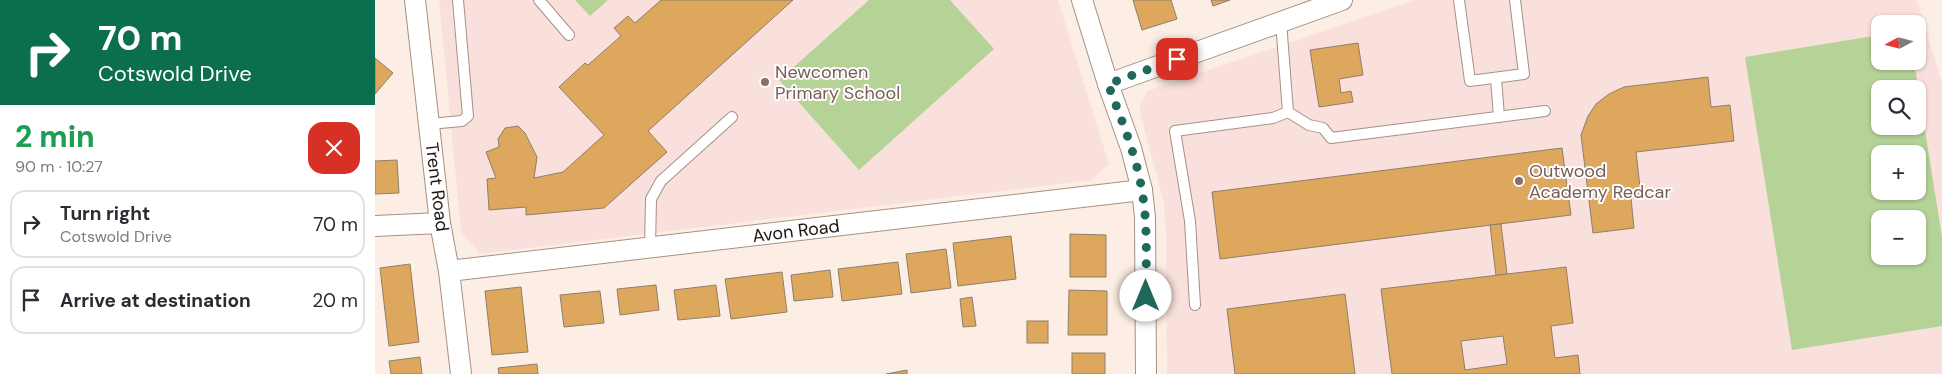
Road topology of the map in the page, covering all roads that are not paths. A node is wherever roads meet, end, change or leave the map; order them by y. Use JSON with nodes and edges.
{"nodes":[{"id":1,"x":415,"y":0,"type":"edge"},
{"id":2,"x":458,"y":0,"type":"edge"},
{"id":3,"x":539,"y":0,"type":"edge"},
{"id":4,"x":1082,"y":0,"type":"edge"},
{"id":5,"x":1342,"y":0,"type":"edge"},
{"id":6,"x":1459,"y":0,"type":"edge"},
{"id":7,"x":1515,"y":0,"type":"edge"},
{"id":8,"x":1281,"y":22,"type":"junction"},
{"id":9,"x":569,"y":35,"type":"dead end"},
{"id":10,"x":1496,"y":78,"type":"junction"},
{"id":11,"x":1108,"y":84,"type":"junction"},
{"id":12,"x":1545,"y":111,"type":"dead end"},
{"id":13,"x":1288,"y":112,"type":"junction"},
{"id":14,"x":732,"y":116,"type":"dead end"},
{"id":15,"x":1499,"y":116,"type":"junction"},
{"id":16,"x":429,"y":124,"type":"junction"},
{"id":17,"x":1142,"y":190,"type":"junction"},
{"id":18,"x":440,"y":223,"type":"junction"},
{"id":19,"x":375,"y":226,"type":"edge"},
{"id":20,"x":650,"y":248,"type":"junction"},
{"id":21,"x":449,"y":271,"type":"junction"},
{"id":22,"x":1195,"y":305,"type":"dead end"},
{"id":23,"x":461,"y":374,"type":"edge"},
{"id":24,"x":1146,"y":374,"type":"edge"}],
"edges":[{"from":1,"to":16,"type":"street","name":"Trent Road"},
{"from":2,"to":16,"type":"lane"},
{"from":3,"to":9,"type":"lane"},
{"from":4,"to":11,"type":"street"},
{"from":5,"to":8,"type":"street"},
{"from":6,"to":10,"type":"lane"},
{"from":7,"to":10,"type":"lane"},
{"from":8,"to":11,"type":"street"},
{"from":8,"to":13,"type":"lane"},
{"from":10,"to":15,"type":"lane"},
{"from":11,"to":17,"type":"street"},
{"from":12,"to":15,"type":"lane"},
{"from":13,"to":15,"type":"lane"},
{"from":13,"to":22,"type":"lane"},
{"from":14,"to":20,"type":"lane"},
{"from":16,"to":18,"type":"street","name":"Trent Road"},
{"from":17,"to":20,"type":"street","name":"Avon Road"},
{"from":17,"to":24,"type":"street"},
{"from":18,"to":19,"type":"street"},
{"from":18,"to":21,"type":"street","name":"Trent Road"},
{"from":20,"to":21,"type":"street","name":"Avon Road"},
{"from":21,"to":23,"type":"street","name":"Trent Road"}]}
